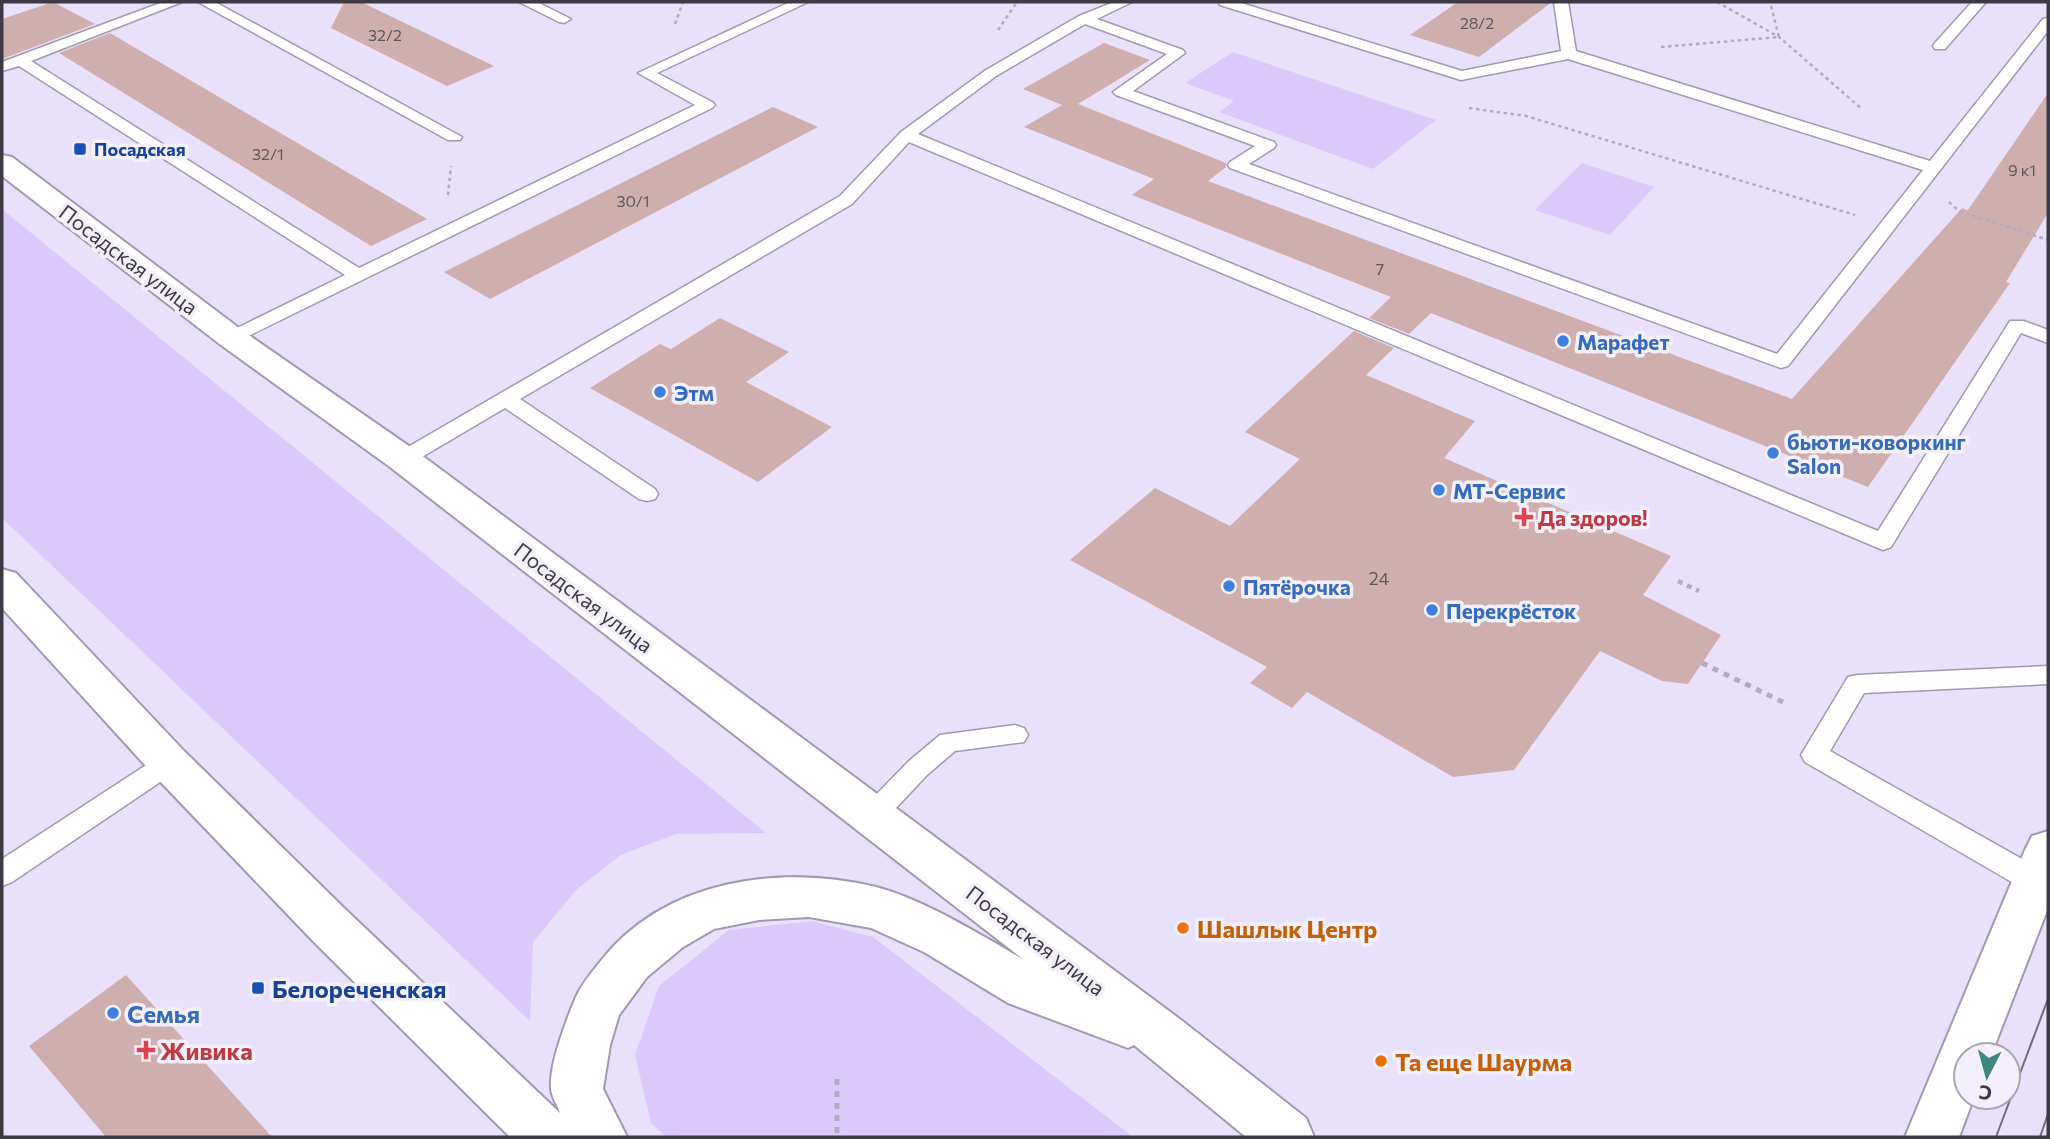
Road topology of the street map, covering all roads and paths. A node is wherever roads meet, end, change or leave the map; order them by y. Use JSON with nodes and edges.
{"nodes":[{"id":1,"x":175,"y":2,"type":"edge"},
{"id":2,"x":205,"y":2,"type":"edge"},
{"id":3,"x":526,"y":2,"type":"edge"},
{"id":4,"x":801,"y":2,"type":"edge"},
{"id":5,"x":1125,"y":2,"type":"edge"},
{"id":6,"x":1225,"y":2,"type":"edge"},
{"id":7,"x":1561,"y":2,"type":"edge"},
{"id":8,"x":1717,"y":2,"type":"edge"},
{"id":9,"x":1770,"y":2,"type":"edge"},
{"id":10,"x":1979,"y":2,"type":"edge"},
{"id":11,"x":564,"y":19,"type":"dead end"},
{"id":12,"x":1084,"y":19,"type":"junction"},
{"id":13,"x":2048,"y":22,"type":"edge"},
{"id":14,"x":1779,"y":37,"type":"junction"},
{"id":15,"x":1940,"y":46,"type":"dead end"},
{"id":16,"x":1661,"y":47,"type":"dead end"},
{"id":17,"x":1569,"y":54,"type":"junction"},
{"id":18,"x":21,"y":61,"type":"junction"},
{"id":19,"x":2,"y":67,"type":"edge"},
{"id":20,"x":1464,"y":108,"type":"dead end"},
{"id":21,"x":906,"y":135,"type":"junction"},
{"id":22,"x":454,"y":137,"type":"joint"},
{"id":23,"x":1911,"y":161,"type":"junction"},
{"id":24,"x":2,"y":163,"type":"edge"},
{"id":25,"x":1931,"y":173,"type":"junction"},
{"id":26,"x":1889,"y":226,"type":"junction"},
{"id":27,"x":445,"y":232,"type":"junction"},
{"id":28,"x":2048,"y":240,"type":"edge"},
{"id":29,"x":358,"y":275,"type":"junction"},
{"id":30,"x":2048,"y":337,"type":"edge"},
{"id":31,"x":232,"y":338,"type":"junction"},
{"id":32,"x":506,"y":400,"type":"junction"},
{"id":33,"x":403,"y":459,"type":"junction"},
{"id":34,"x":647,"y":494,"type":"dead end"},
{"id":35,"x":1678,"y":581,"type":"dead end"},
{"id":36,"x":2,"y":583,"type":"edge"},
{"id":37,"x":1699,"y":591,"type":"dead end"},
{"id":38,"x":1702,"y":663,"type":"dead end"},
{"id":39,"x":2048,"y":675,"type":"edge"},
{"id":40,"x":1785,"y":703,"type":"dead end"},
{"id":41,"x":1015,"y":735,"type":"dead end"},
{"id":42,"x":169,"y":763,"type":"junction"},
{"id":43,"x":872,"y":816,"type":"junction"},
{"id":44,"x":2,"y":874,"type":"edge"},
{"id":45,"x":2044,"y":874,"type":"edge"},
{"id":46,"x":1163,"y":1037,"type":"junction"},
{"id":47,"x":837,"y":1079,"type":"dead end"},
{"id":48,"x":547,"y":1137,"type":"edge"},
{"id":49,"x":600,"y":1137,"type":"edge"},
{"id":50,"x":837,"y":1137,"type":"edge"},
{"id":51,"x":1287,"y":1137,"type":"edge"},
{"id":52,"x":1932,"y":1137,"type":"edge"}],
"edges":[{"from":1,"to":18,"type":"lane"},
{"from":2,"to":22,"type":"lane"},
{"from":3,"to":11,"type":"lane"},
{"from":4,"to":27,"type":"lane"},
{"from":5,"to":12,"type":"lane"},
{"from":6,"to":17,"type":"lane"},
{"from":7,"to":17,"type":"lane"},
{"from":8,"to":14,"type":"path"},
{"from":9,"to":14,"type":"path"},
{"from":10,"to":15,"type":"lane"},
{"from":12,"to":21,"type":"lane"},
{"from":12,"to":26,"type":"lane"},
{"from":13,"to":25,"type":"lane"},
{"from":14,"to":16,"type":"path"},
{"from":14,"to":23,"type":"path"},
{"from":17,"to":23,"type":"lane"},
{"from":18,"to":19,"type":"lane"},
{"from":18,"to":29,"type":"lane"},
{"from":20,"to":26,"type":"path"},
{"from":21,"to":30,"type":"lane"},
{"from":21,"to":32,"type":"lane"},
{"from":22,"to":27,"type":"path"},
{"from":23,"to":25,"type":"lane"},
{"from":24,"to":31,"type":"street","name":"Посадская улица"},
{"from":25,"to":26,"type":"lane"},
{"from":25,"to":28,"type":"path"},
{"from":27,"to":29,"type":"lane"},
{"from":29,"to":31,"type":"lane"},
{"from":31,"to":33,"type":"street","name":"Посадская улица"},
{"from":32,"to":33,"type":"lane"},
{"from":32,"to":34,"type":"lane"},
{"from":33,"to":43,"type":"street","name":"Посадская улица"},
{"from":35,"to":37,"type":"path"},
{"from":36,"to":42,"type":"street"},
{"from":38,"to":40,"type":"path"},
{"from":39,"to":45,"type":"lane"},
{"from":41,"to":43,"type":"lane"},
{"from":42,"to":44,"type":"lane"},
{"from":42,"to":48,"type":"street"},
{"from":43,"to":46,"type":"street","name":"Посадская улица"},
{"from":45,"to":52,"type":"street"},
{"from":46,"to":49,"type":"street","name":"Посадская улица"},
{"from":46,"to":51,"type":"street","name":"Посадская улица"},
{"from":47,"to":50,"type":"path"}]}
